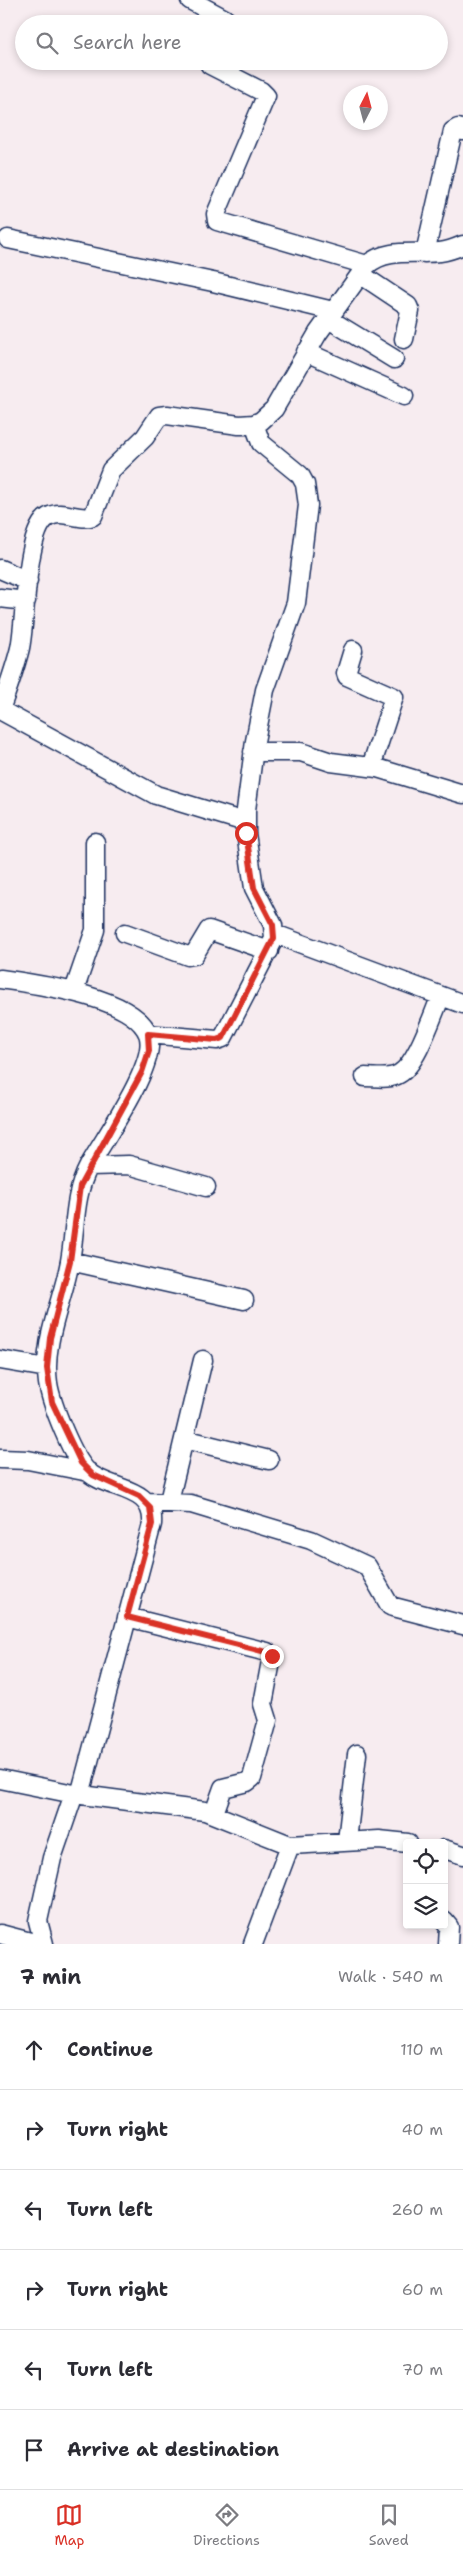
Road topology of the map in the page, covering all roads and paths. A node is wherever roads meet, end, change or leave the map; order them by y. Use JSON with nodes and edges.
{"nodes":[{"id":1,"x":190,"y":0,"type":"edge"},
{"id":2,"x":218,"y":15,"type":"edge"},
{"id":3,"x":220,"y":70,"type":"edge"},
{"id":4,"x":463,"y":131,"type":"edge"},
{"id":5,"x":8,"y":239,"type":"dead end"},
{"id":6,"x":463,"y":245,"type":"edge"},
{"id":7,"x":425,"y":253,"type":"junction"},
{"id":8,"x":364,"y":270,"type":"junction"},
{"id":9,"x":330,"y":315,"type":"junction"},
{"id":10,"x":404,"y":339,"type":"dead end"},
{"id":11,"x":306,"y":352,"type":"junction"},
{"id":12,"x":394,"y":359,"type":"dead end"},
{"id":13,"x":404,"y":396,"type":"dead end"},
{"id":14,"x":254,"y":424,"type":"junction"},
{"id":15,"x":0,"y":568,"type":"edge"},
{"id":16,"x":28,"y":581,"type":"junction"},
{"id":17,"x":0,"y":598,"type":"edge"},
{"id":18,"x":26,"y":601,"type":"junction"},
{"id":19,"x":353,"y":650,"type":"dead end"},
{"id":20,"x":0,"y":710,"type":"edge"},
{"id":21,"x":253,"y":752,"type":"junction"},
{"id":22,"x":371,"y":767,"type":"junction"},
{"id":23,"x":463,"y":794,"type":"edge"},
{"id":24,"x":245,"y":822,"type":"junction"},
{"id":25,"x":95,"y":842,"type":"dead end"},
{"id":26,"x":125,"y":933,"type":"dead end"},
{"id":27,"x":275,"y":934,"type":"junction"},
{"id":28,"x":269,"y":951,"type":"junction"},
{"id":29,"x":0,"y":979,"type":"edge"},
{"id":30,"x":74,"y":991,"type":"junction"},
{"id":31,"x":441,"y":996,"type":"junction"},
{"id":32,"x":463,"y":1004,"type":"edge"},
{"id":33,"x":148,"y":1034,"type":"junction"},
{"id":34,"x":365,"y":1076,"type":"dead end"},
{"id":35,"x":89,"y":1166,"type":"junction"},
{"id":36,"x":206,"y":1188,"type":"dead end"},
{"id":37,"x":70,"y":1261,"type":"junction"},
{"id":38,"x":244,"y":1300,"type":"dead end"},
{"id":39,"x":0,"y":1360,"type":"edge"},
{"id":40,"x":203,"y":1360,"type":"dead end"},
{"id":41,"x":47,"y":1368,"type":"junction"},
{"id":42,"x":184,"y":1439,"type":"junction"},
{"id":43,"x":0,"y":1459,"type":"edge"},
{"id":44,"x":269,"y":1460,"type":"dead end"},
{"id":45,"x":89,"y":1472,"type":"junction"},
{"id":46,"x":169,"y":1501,"type":"junction"},
{"id":47,"x":147,"y":1502,"type":"junction"},
{"id":48,"x":127,"y":1617,"type":"junction"},
{"id":49,"x":463,"y":1625,"type":"edge"},
{"id":50,"x":356,"y":1754,"type":"dead end"},
{"id":51,"x":0,"y":1779,"type":"edge"},
{"id":52,"x":77,"y":1794,"type":"junction"},
{"id":53,"x":214,"y":1813,"type":"junction"},
{"id":54,"x":347,"y":1841,"type":"junction"},
{"id":55,"x":403,"y":1843,"type":"edge"},
{"id":56,"x":290,"y":1845,"type":"junction"},
{"id":57,"x":448,"y":1850,"type":"edge"},
{"id":58,"x":463,"y":1855,"type":"edge"},
{"id":59,"x":448,"y":1926,"type":"edge"},
{"id":60,"x":0,"y":1934,"type":"edge"},
{"id":61,"x":38,"y":1944,"type":"edge"},
{"id":62,"x":44,"y":1944,"type":"edge"},
{"id":63,"x":253,"y":1944,"type":"edge"},
{"id":64,"x":448,"y":1944,"type":"edge"}],
"edges":[{"from":1,"to":2,"type":"street"},
{"from":3,"to":8,"type":"street"},
{"from":4,"to":7,"type":"street"},
{"from":5,"to":9,"type":"street"},
{"from":6,"to":7,"type":"street"},
{"from":7,"to":8,"type":"street"},
{"from":8,"to":9,"type":"street"},
{"from":8,"to":10,"type":"street"},
{"from":9,"to":11,"type":"street"},
{"from":9,"to":12,"type":"street"},
{"from":11,"to":13,"type":"street"},
{"from":11,"to":14,"type":"street"},
{"from":14,"to":16,"type":"street"},
{"from":14,"to":21,"type":"street"},
{"from":15,"to":16,"type":"street"},
{"from":16,"to":18,"type":"street"},
{"from":17,"to":18,"type":"street"},
{"from":18,"to":20,"type":"street"},
{"from":19,"to":22,"type":"street"},
{"from":20,"to":24,"type":"street"},
{"from":21,"to":22,"type":"street"},
{"from":21,"to":24,"type":"street"},
{"from":22,"to":23,"type":"street"},
{"from":24,"to":27,"type":"street"},
{"from":25,"to":30,"type":"street"},
{"from":26,"to":28,"type":"street"},
{"from":27,"to":28,"type":"street"},
{"from":27,"to":31,"type":"street"},
{"from":28,"to":33,"type":"street"},
{"from":29,"to":30,"type":"street"},
{"from":30,"to":33,"type":"street"},
{"from":31,"to":32,"type":"street"},
{"from":31,"to":34,"type":"street"},
{"from":33,"to":35,"type":"street"},
{"from":35,"to":36,"type":"street"},
{"from":35,"to":37,"type":"street"},
{"from":37,"to":38,"type":"street"},
{"from":37,"to":41,"type":"street"},
{"from":39,"to":41,"type":"street"},
{"from":40,"to":42,"type":"street"},
{"from":41,"to":45,"type":"street"},
{"from":42,"to":44,"type":"street"},
{"from":42,"to":46,"type":"street"},
{"from":43,"to":45,"type":"street"},
{"from":45,"to":47,"type":"street"},
{"from":46,"to":47,"type":"street"},
{"from":46,"to":49,"type":"street"},
{"from":47,"to":48,"type":"street"},
{"from":48,"to":52,"type":"street"},
{"from":48,"to":53,"type":"street"},
{"from":50,"to":54,"type":"street"},
{"from":51,"to":52,"type":"street"},
{"from":52,"to":53,"type":"street"},
{"from":52,"to":62,"type":"street"},
{"from":53,"to":56,"type":"street"},
{"from":54,"to":55,"type":"street"},
{"from":54,"to":56,"type":"street"},
{"from":56,"to":63,"type":"street"},
{"from":57,"to":58,"type":"street"},
{"from":59,"to":64,"type":"street"},
{"from":60,"to":61,"type":"street"}]}
